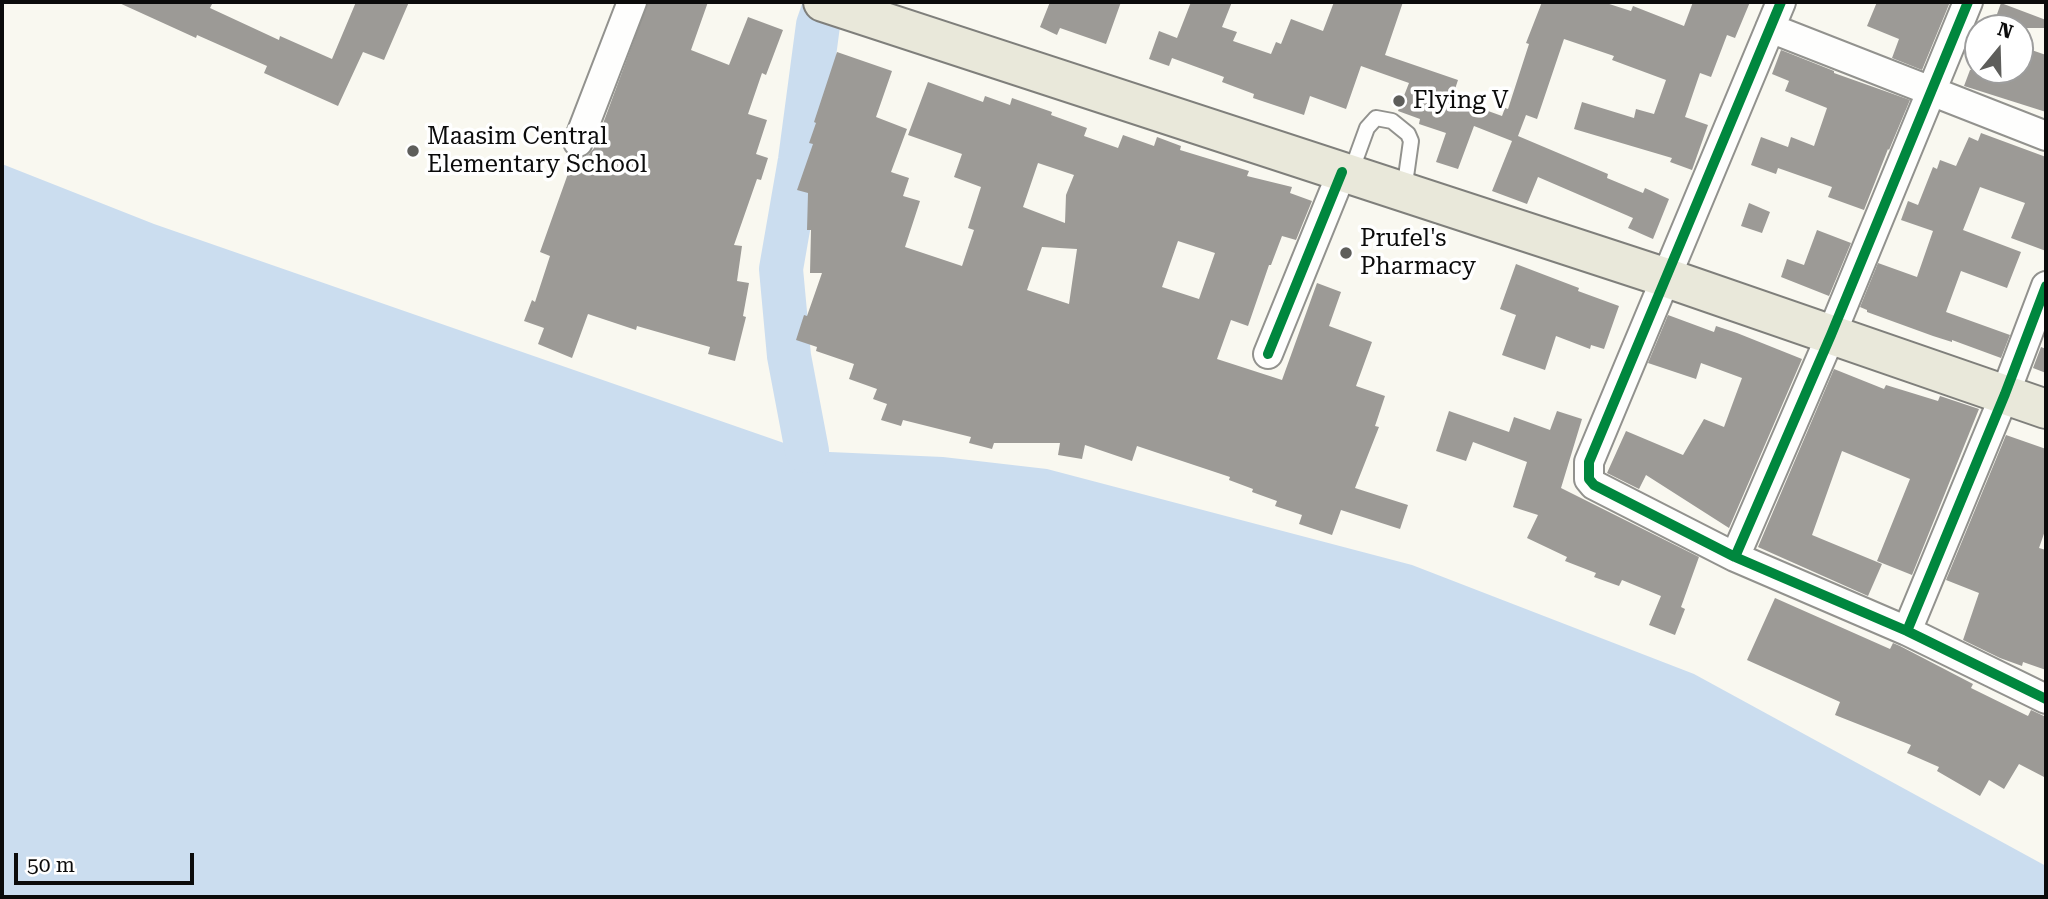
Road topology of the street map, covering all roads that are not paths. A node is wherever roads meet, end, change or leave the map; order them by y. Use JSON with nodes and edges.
{"nodes":[{"id":1,"x":632,"y":2,"type":"edge"},
{"id":2,"x":823,"y":2,"type":"edge"},
{"id":3,"x":1781,"y":2,"type":"edge"},
{"id":4,"x":1968,"y":2,"type":"edge"},
{"id":5,"x":1770,"y":28,"type":"junction"},
{"id":6,"x":1932,"y":92,"type":"junction"},
{"id":7,"x":2046,"y":136,"type":"edge"},
{"id":8,"x":578,"y":142,"type":"dead end"},
{"id":9,"x":1346,"y":173,"type":"junction"},
{"id":10,"x":1404,"y":192,"type":"junction"},
{"id":11,"x":1667,"y":278,"type":"junction"},
{"id":12,"x":2046,"y":286,"type":"edge"},
{"id":13,"x":1832,"y":335,"type":"junction"},
{"id":14,"x":1268,"y":354,"type":"dead end"},
{"id":15,"x":2005,"y":394,"type":"junction"},
{"id":16,"x":2046,"y":409,"type":"edge"},
{"id":17,"x":1735,"y":557,"type":"junction"},
{"id":18,"x":1907,"y":631,"type":"junction"},
{"id":19,"x":2046,"y":699,"type":"edge"}],
"edges":[{"from":1,"to":8,"type":"street"},
{"from":2,"to":9,"type":"main road"},
{"from":3,"to":5,"type":"street"},
{"from":4,"to":6,"type":"street"},
{"from":5,"to":6,"type":"street"},
{"from":5,"to":11,"type":"street"},
{"from":6,"to":7,"type":"street"},
{"from":6,"to":13,"type":"street"},
{"from":9,"to":10,"type":"main road"},
{"from":9,"to":10,"type":"lane"},
{"from":9,"to":14,"type":"street"},
{"from":10,"to":11,"type":"main road"},
{"from":11,"to":13,"type":"main road"},
{"from":11,"to":17,"type":"street"},
{"from":12,"to":15,"type":"street"},
{"from":13,"to":15,"type":"main road"},
{"from":13,"to":17,"type":"street"},
{"from":15,"to":16,"type":"main road"},
{"from":15,"to":18,"type":"street"},
{"from":17,"to":18,"type":"street"},
{"from":18,"to":19,"type":"street"}]}
